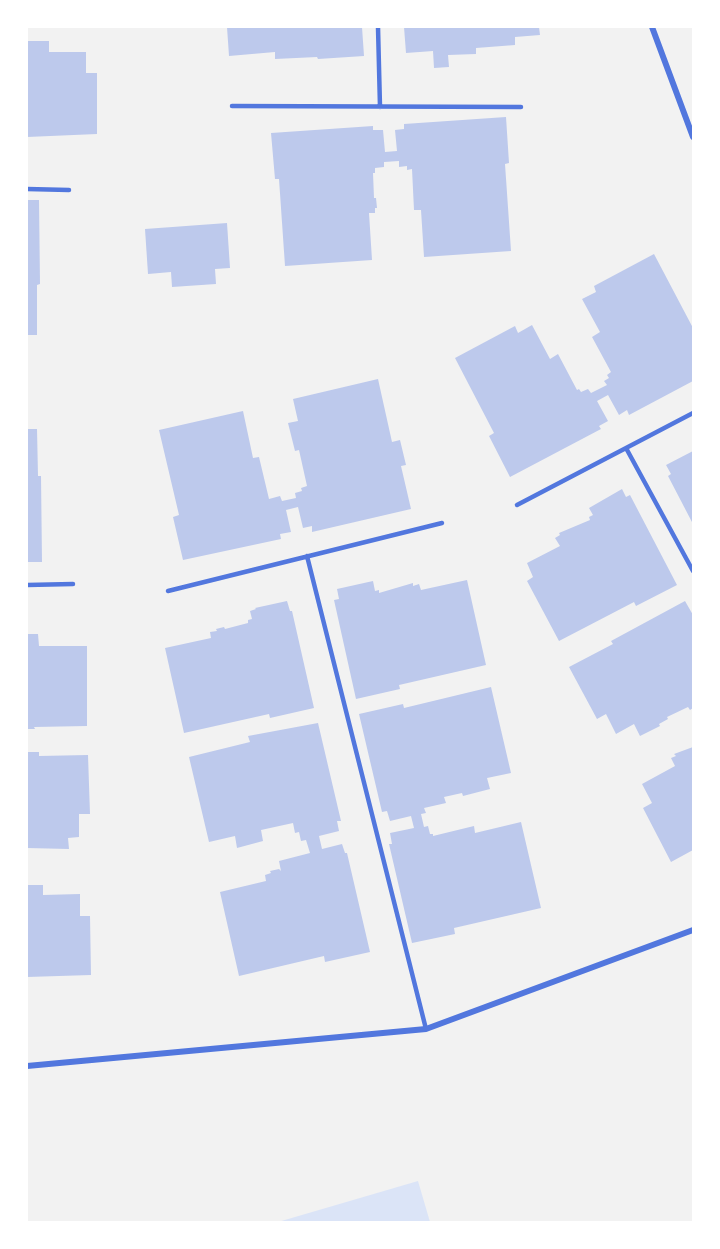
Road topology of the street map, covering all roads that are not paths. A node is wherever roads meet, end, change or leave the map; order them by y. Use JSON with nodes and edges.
{"nodes":[{"id":1,"x":378,"y":27,"type":"edge"},
{"id":2,"x":652,"y":27,"type":"edge"},
{"id":3,"x":232,"y":106,"type":"dead end"},
{"id":4,"x":380,"y":107,"type":"junction"},
{"id":5,"x":521,"y":107,"type":"dead end"},
{"id":6,"x":693,"y":137,"type":"edge"},
{"id":7,"x":27,"y":189,"type":"edge"},
{"id":8,"x":69,"y":190,"type":"dead end"},
{"id":9,"x":693,"y":413,"type":"edge"},
{"id":10,"x":626,"y":448,"type":"junction"},
{"id":11,"x":517,"y":505,"type":"dead end"},
{"id":12,"x":442,"y":523,"type":"dead end"},
{"id":13,"x":307,"y":556,"type":"junction"},
{"id":14,"x":693,"y":572,"type":"edge"},
{"id":15,"x":73,"y":584,"type":"dead end"},
{"id":16,"x":27,"y":585,"type":"edge"},
{"id":17,"x":168,"y":591,"type":"dead end"},
{"id":18,"x":693,"y":930,"type":"edge"},
{"id":19,"x":426,"y":1029,"type":"junction"},
{"id":20,"x":27,"y":1066,"type":"edge"}],
"edges":[{"from":1,"to":4,"type":"lane"},
{"from":2,"to":6,"type":"street"},
{"from":3,"to":4,"type":"lane"},
{"from":4,"to":5,"type":"lane"},
{"from":7,"to":8,"type":"lane"},
{"from":9,"to":10,"type":"lane"},
{"from":10,"to":11,"type":"lane"},
{"from":10,"to":14,"type":"lane"},
{"from":12,"to":13,"type":"lane"},
{"from":13,"to":17,"type":"lane"},
{"from":13,"to":19,"type":"lane"},
{"from":15,"to":16,"type":"lane"},
{"from":18,"to":19,"type":"street"},
{"from":19,"to":20,"type":"street"}]}
